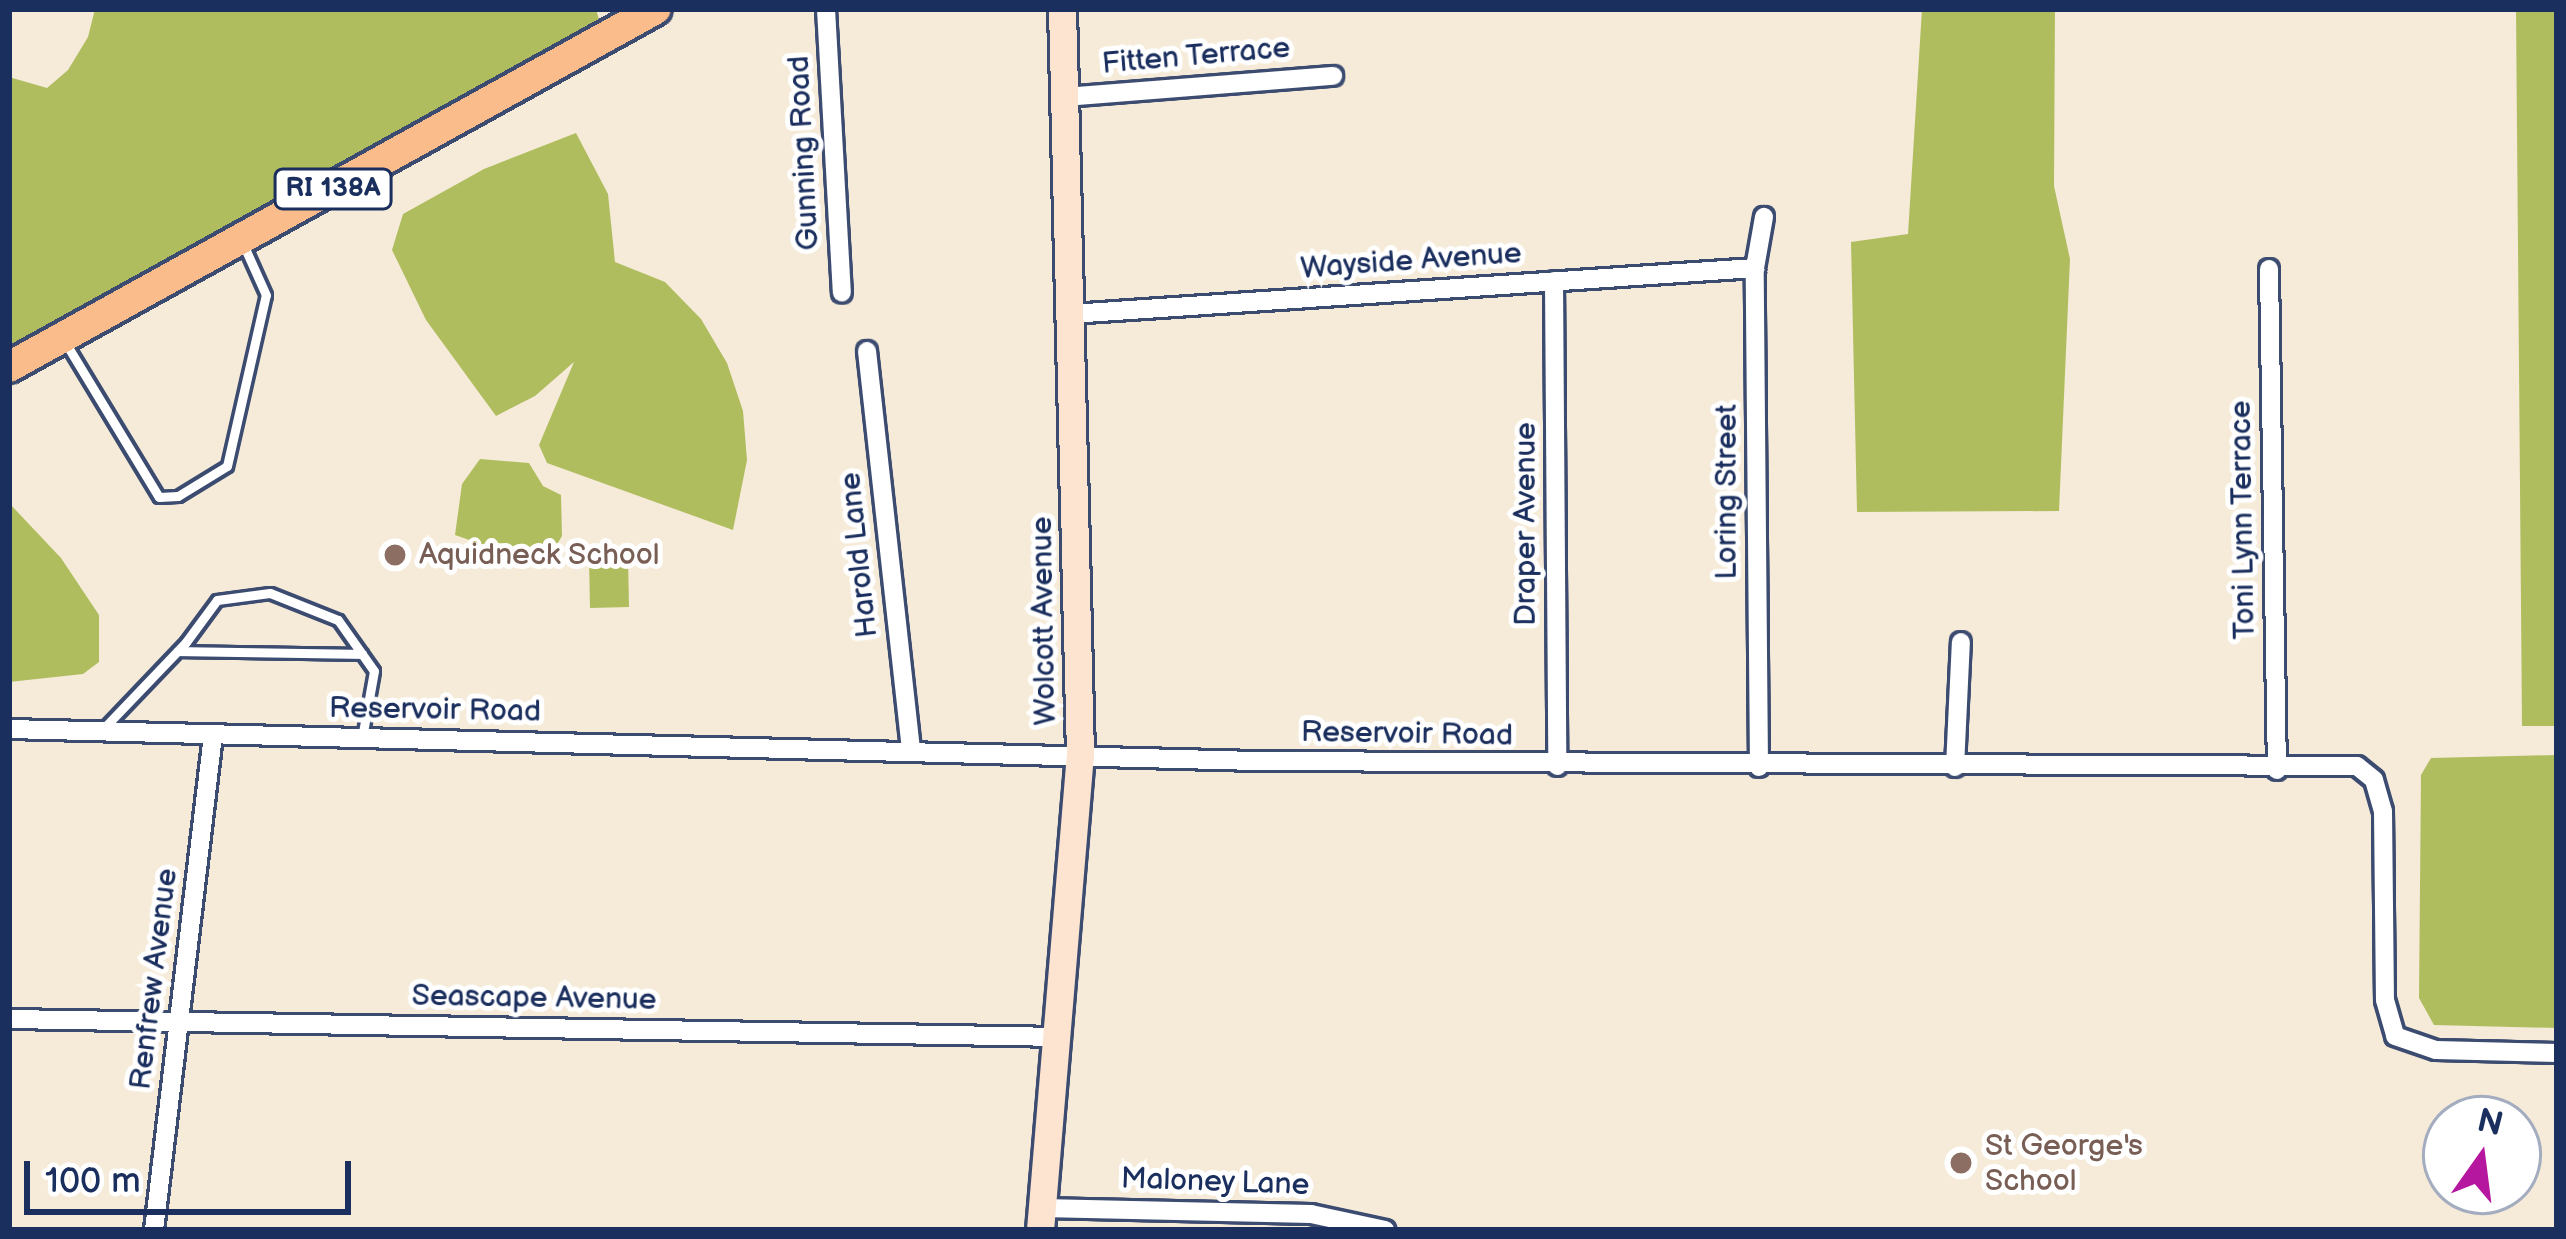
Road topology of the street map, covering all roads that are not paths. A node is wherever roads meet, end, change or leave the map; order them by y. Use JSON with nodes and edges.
{"nodes":[{"id":1,"x":656,"y":9,"type":"edge"},
{"id":2,"x":826,"y":9,"type":"edge"},
{"id":3,"x":1062,"y":9,"type":"edge"},
{"id":4,"x":1333,"y":76,"type":"dead end"},
{"id":5,"x":1064,"y":97,"type":"junction"},
{"id":6,"x":1764,"y":217,"type":"dead end"},
{"id":7,"x":241,"y":239,"type":"junction"},
{"id":8,"x":1755,"y":268,"type":"junction"},
{"id":9,"x":2269,"y":269,"type":"dead end"},
{"id":10,"x":1554,"y":281,"type":"junction"},
{"id":11,"x":842,"y":293,"type":"dead end"},
{"id":12,"x":1071,"y":314,"type":"junction"},
{"id":13,"x":62,"y":338,"type":"junction"},
{"id":14,"x":867,"y":352,"type":"dead end"},
{"id":15,"x":9,"y":368,"type":"edge"},
{"id":16,"x":1961,"y":643,"type":"dead end"},
{"id":17,"x":178,"y":650,"type":"junction"},
{"id":18,"x":362,"y":654,"type":"junction"},
{"id":19,"x":9,"y":729,"type":"edge"},
{"id":20,"x":100,"y":732,"type":"junction"},
{"id":21,"x":213,"y":735,"type":"junction"},
{"id":22,"x":362,"y":738,"type":"junction"},
{"id":23,"x":911,"y":752,"type":"junction"},
{"id":24,"x":1080,"y":755,"type":"junction"},
{"id":25,"x":1557,"y":766,"type":"junction"},
{"id":26,"x":1759,"y":767,"type":"junction"},
{"id":27,"x":1955,"y":767,"type":"junction"},
{"id":28,"x":2277,"y":770,"type":"junction"},
{"id":29,"x":9,"y":1018,"type":"edge"},
{"id":30,"x":179,"y":1022,"type":"junction"},
{"id":31,"x":1057,"y":1037,"type":"junction"},
{"id":32,"x":2557,"y":1053,"type":"edge"},
{"id":33,"x":1041,"y":1219,"type":"edge"},
{"id":34,"x":154,"y":1230,"type":"edge"},
{"id":35,"x":1384,"y":1230,"type":"edge"}],
"edges":[{"from":1,"to":7,"type":"main road","number":"RI 138A"},
{"from":2,"to":11,"type":"street","name":"Gunning Road"},
{"from":3,"to":5,"type":"street","name":"Wolcott Avenue"},
{"from":4,"to":5,"type":"street","name":"Fitten Terrace"},
{"from":5,"to":12,"type":"street","name":"Wolcott Avenue"},
{"from":6,"to":8,"type":"street","name":"Loring Street"},
{"from":7,"to":13,"type":"main road","number":"RI 138A"},
{"from":7,"to":13,"type":"lane"},
{"from":8,"to":10,"type":"street","name":"Wayside Avenue"},
{"from":8,"to":26,"type":"street","name":"Loring Street"},
{"from":9,"to":28,"type":"street","name":"Toni Lynn Terrace"},
{"from":10,"to":12,"type":"street","name":"Wayside Avenue"},
{"from":10,"to":25,"type":"street","name":"Draper Avenue"},
{"from":12,"to":24,"type":"street","name":"Wolcott Avenue"},
{"from":13,"to":15,"type":"main road","number":"RI 138A"},
{"from":14,"to":23,"type":"street","name":"Harold Lane"},
{"from":16,"to":27,"type":"street"},
{"from":17,"to":18,"type":"lane"},
{"from":17,"to":18,"type":"lane"},
{"from":17,"to":20,"type":"lane"},
{"from":18,"to":22,"type":"lane"},
{"from":19,"to":20,"type":"street","name":"Reservoir Road"},
{"from":20,"to":21,"type":"street","name":"Reservoir Road"},
{"from":21,"to":22,"type":"street","name":"Reservoir Road"},
{"from":21,"to":30,"type":"street","name":"Renfrew Avenue"},
{"from":22,"to":23,"type":"street","name":"Reservoir Road"},
{"from":23,"to":24,"type":"street","name":"Reservoir Road"},
{"from":24,"to":25,"type":"street","name":"Reservoir Road"},
{"from":24,"to":31,"type":"street","name":"Wolcott Avenue"},
{"from":25,"to":26,"type":"street","name":"Reservoir Road"},
{"from":26,"to":27,"type":"street","name":"Reservoir Road"},
{"from":27,"to":28,"type":"street","name":"Reservoir Road"},
{"from":28,"to":32,"type":"street","name":"Reservoir Road"},
{"from":29,"to":30,"type":"street","name":"Seascape Avenue"},
{"from":30,"to":31,"type":"street","name":"Seascape Avenue"},
{"from":30,"to":34,"type":"street","name":"Renfrew Avenue"},
{"from":31,"to":33,"type":"street","name":"Wolcott Avenue"},
{"from":33,"to":35,"type":"street","name":"Maloney Lane"}]}
